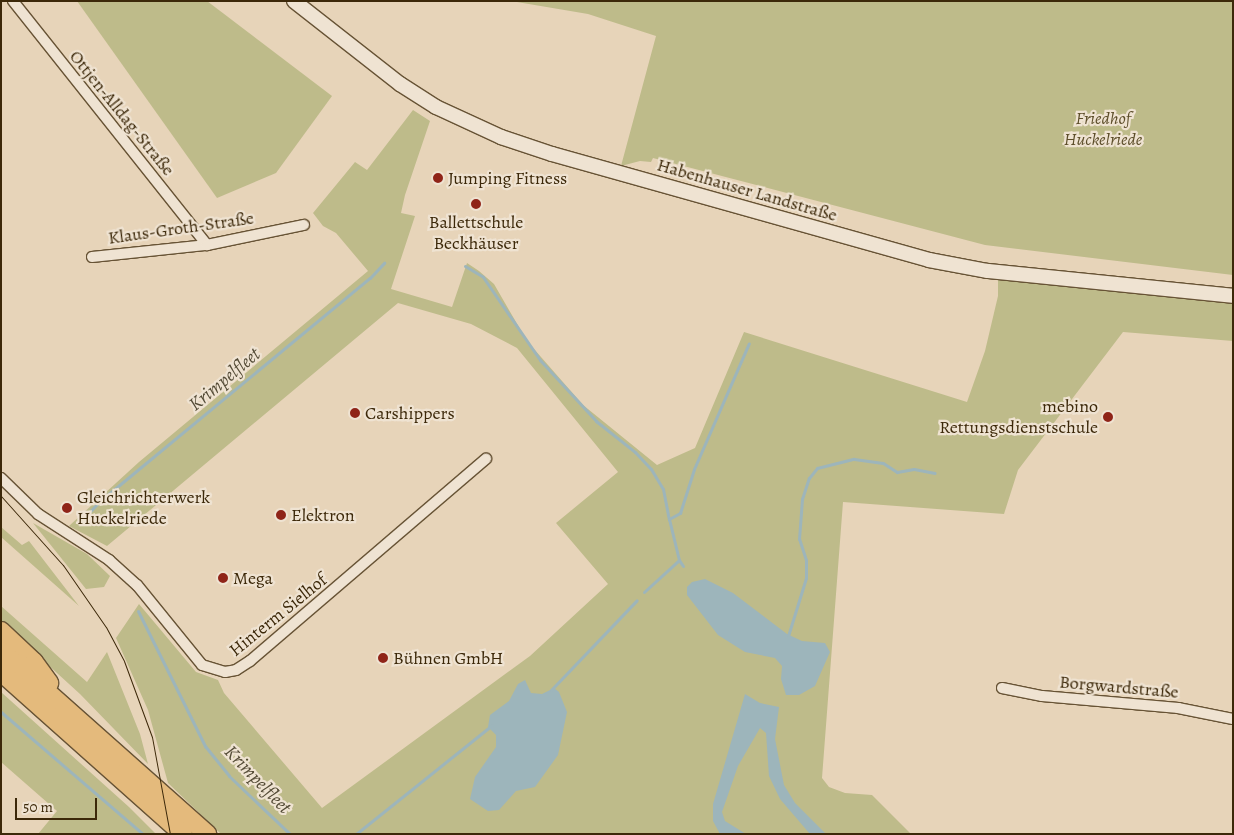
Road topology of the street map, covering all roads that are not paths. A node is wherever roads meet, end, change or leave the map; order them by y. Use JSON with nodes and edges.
{"nodes":[{"id":1,"x":13,"y":1,"type":"edge"},
{"id":2,"x":294,"y":1,"type":"edge"},
{"id":3,"x":304,"y":225,"type":"dead end"},
{"id":4,"x":207,"y":245,"type":"junction"},
{"id":5,"x":92,"y":257,"type":"dead end"},
{"id":6,"x":1233,"y":296,"type":"edge"},
{"id":7,"x":486,"y":459,"type":"dead end"},
{"id":8,"x":1,"y":478,"type":"edge"},
{"id":9,"x":1,"y":631,"type":"edge"},
{"id":10,"x":1,"y":651,"type":"edge"},
{"id":11,"x":1,"y":672,"type":"edge"},
{"id":12,"x":1,"y":676,"type":"edge"},
{"id":13,"x":19,"y":688,"type":"junction"},
{"id":14,"x":1002,"y":688,"type":"dead end"},
{"id":15,"x":68,"y":710,"type":"junction"},
{"id":16,"x":1233,"y":719,"type":"edge"},
{"id":17,"x":183,"y":834,"type":"edge"},
{"id":18,"x":206,"y":834,"type":"edge"}],
"edges":[{"from":1,"to":4,"type":"street","name":"Ottjen-Alldag-Straße"},
{"from":2,"to":6,"type":"street","name":"Habenhauser Landstraße"},
{"from":3,"to":4,"type":"street","name":"Klaus-Groth-Straße"},
{"from":4,"to":5,"type":"street","name":"Klaus-Groth-Straße"},
{"from":7,"to":8,"type":"street","name":"Hinterm Sielhof"},
{"from":9,"to":15,"type":"highway"},
{"from":10,"to":15,"type":"highway"},
{"from":11,"to":13,"type":"highway"},
{"from":12,"to":13,"type":"highway"},
{"from":13,"to":17,"type":"highway"},
{"from":14,"to":16,"type":"street","name":"Borgwardstraße"},
{"from":15,"to":18,"type":"highway"}]}
